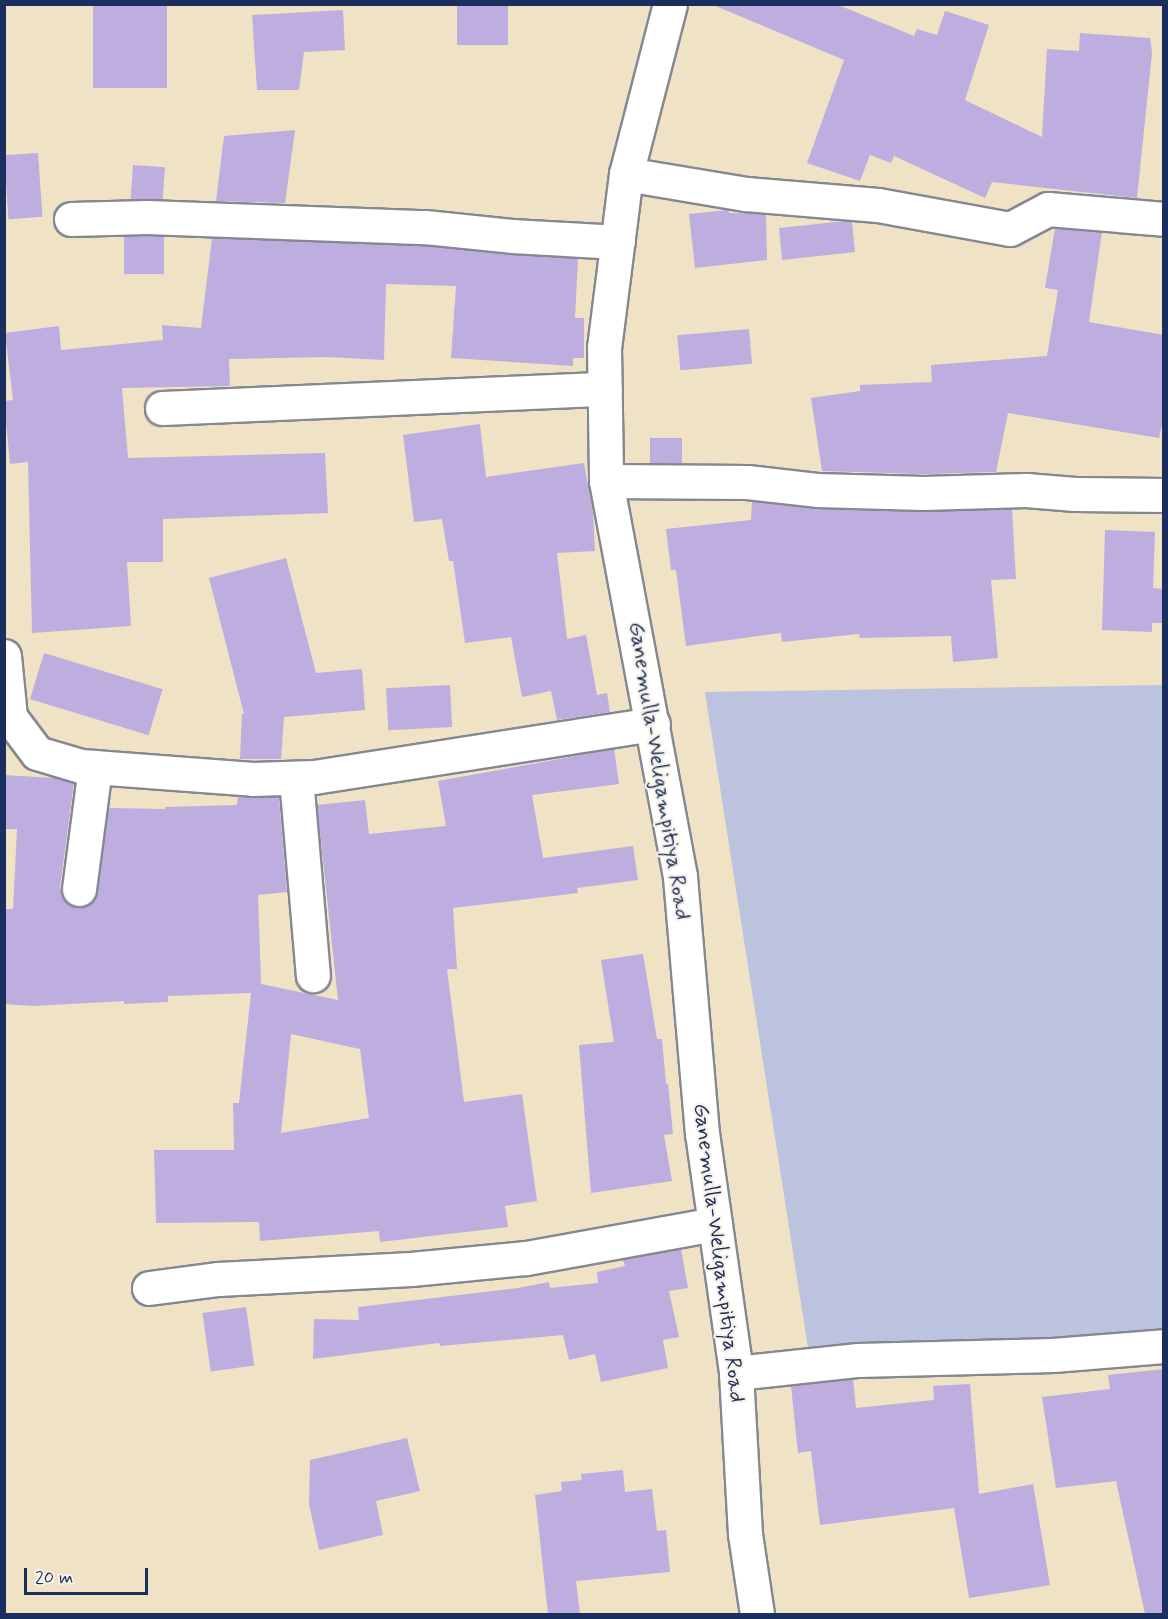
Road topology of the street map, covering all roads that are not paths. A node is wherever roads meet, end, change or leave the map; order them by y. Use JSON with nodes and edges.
{"nodes":[{"id":1,"x":669,"y":4,"type":"edge"},
{"id":2,"x":626,"y":174,"type":"junction"},
{"id":3,"x":71,"y":219,"type":"dead end"},
{"id":4,"x":1164,"y":219,"type":"edge"},
{"id":5,"x":618,"y":242,"type":"junction"},
{"id":6,"x":605,"y":389,"type":"junction"},
{"id":7,"x":162,"y":408,"type":"dead end"},
{"id":8,"x":606,"y":481,"type":"junction"},
{"id":9,"x":1164,"y":495,"type":"edge"},
{"id":10,"x":4,"y":656,"type":"edge"},
{"id":11,"x":6,"y":693,"type":"edge"},
{"id":12,"x":653,"y":724,"type":"junction"},
{"id":13,"x":95,"y":767,"type":"junction"},
{"id":14,"x":296,"y":778,"type":"junction"},
{"id":15,"x":79,"y":889,"type":"dead end"},
{"id":16,"x":313,"y":975,"type":"dead end"},
{"id":17,"x":715,"y":1224,"type":"junction"},
{"id":18,"x":149,"y":1288,"type":"dead end"},
{"id":19,"x":1164,"y":1346,"type":"edge"},
{"id":20,"x":736,"y":1373,"type":"junction"},
{"id":21,"x":757,"y":1614,"type":"edge"}],
"edges":[{"from":1,"to":2,"type":"street","name":"Ganemulla-Weligampitiya Road"},
{"from":2,"to":4,"type":"street"},
{"from":2,"to":5,"type":"street","name":"Ganemulla-Weligampitiya Road"},
{"from":3,"to":5,"type":"street"},
{"from":5,"to":6,"type":"street","name":"Ganemulla-Weligampitiya Road"},
{"from":6,"to":7,"type":"street"},
{"from":6,"to":8,"type":"street","name":"Ganemulla-Weligampitiya Road"},
{"from":8,"to":9,"type":"street"},
{"from":8,"to":12,"type":"street","name":"Ganemulla-Weligampitiya Road"},
{"from":10,"to":11,"type":"street"},
{"from":11,"to":13,"type":"street"},
{"from":12,"to":14,"type":"street"},
{"from":12,"to":17,"type":"street","name":"Ganemulla-Weligampitiya Road"},
{"from":13,"to":14,"type":"street"},
{"from":13,"to":15,"type":"street"},
{"from":14,"to":16,"type":"street"},
{"from":17,"to":18,"type":"street"},
{"from":17,"to":20,"type":"street","name":"Ganemulla-Weligampitiya Road"},
{"from":19,"to":20,"type":"street"},
{"from":20,"to":21,"type":"street","name":"Ganemulla-Weligampitiya Road"}]}
